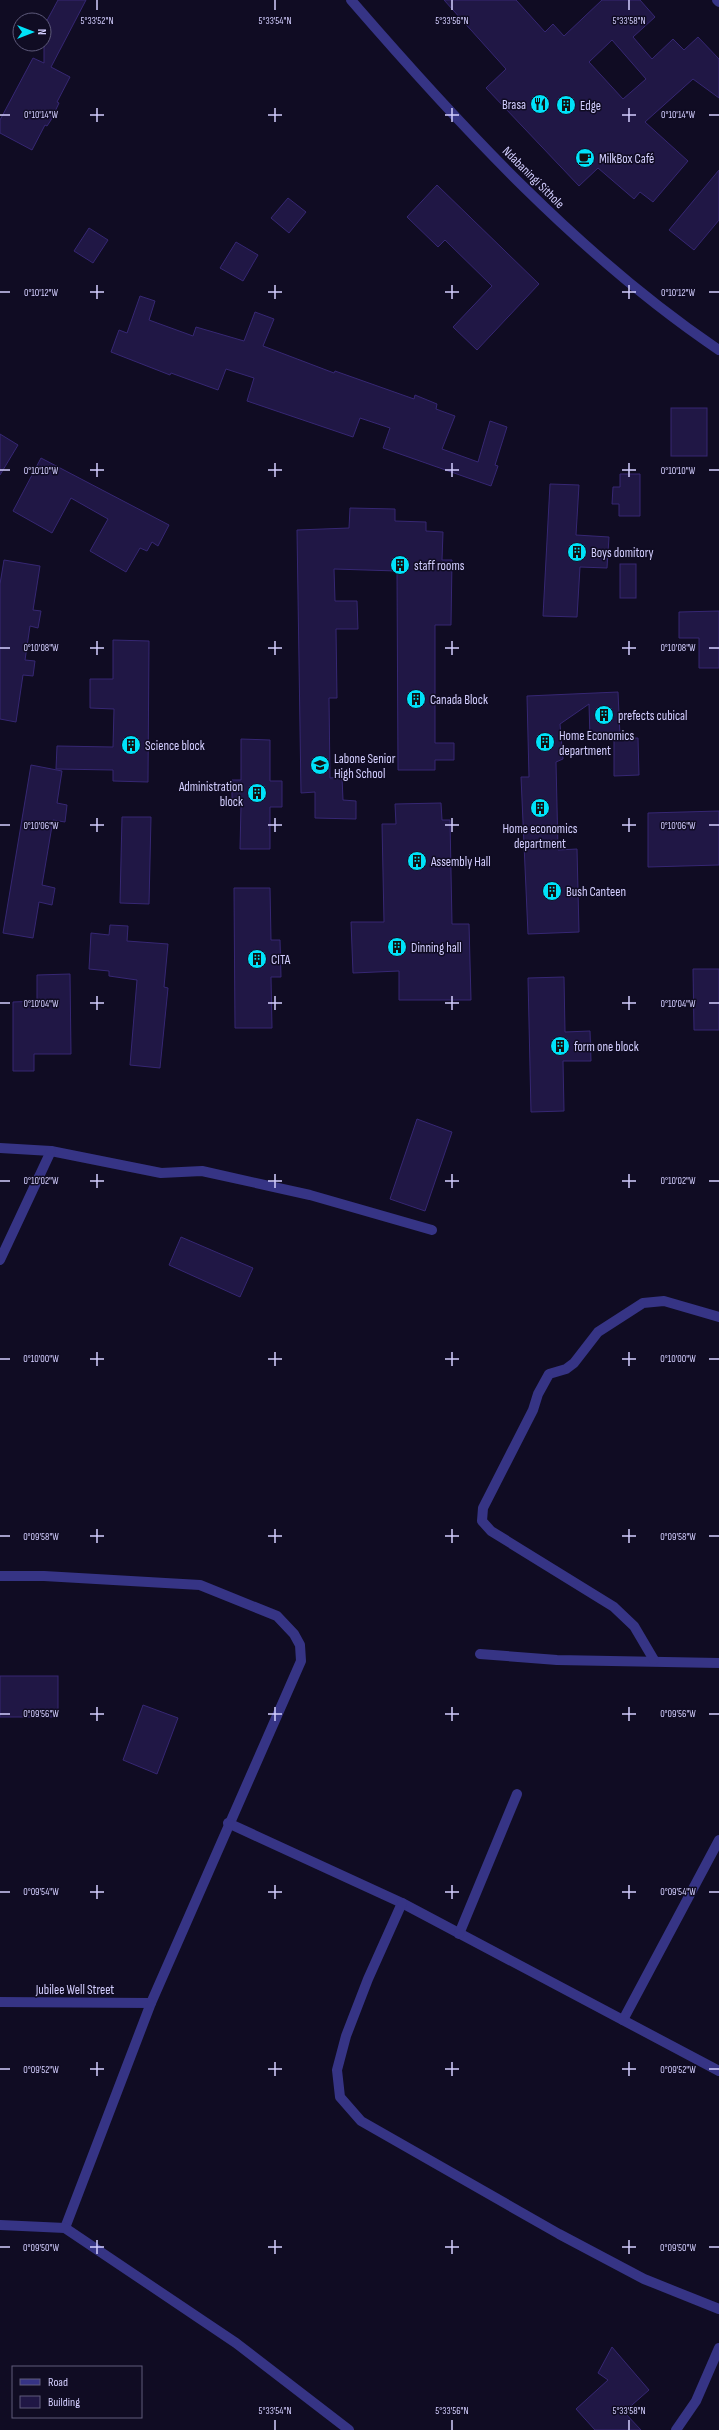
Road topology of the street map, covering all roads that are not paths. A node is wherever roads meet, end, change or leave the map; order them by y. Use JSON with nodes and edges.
{"nodes":[{"id":1,"x":351,"y":0,"type":"edge"},
{"id":2,"x":719,"y":350,"type":"edge"},
{"id":3,"x":0,"y":1148,"type":"edge"},
{"id":4,"x":50,"y":1150,"type":"junction"},
{"id":5,"x":432,"y":1230,"type":"dead end"},
{"id":6,"x":0,"y":1260,"type":"edge"},
{"id":7,"x":719,"y":1318,"type":"edge"},
{"id":8,"x":0,"y":1576,"type":"edge"},
{"id":9,"x":480,"y":1654,"type":"dead end"},
{"id":10,"x":654,"y":1660,"type":"junction"},
{"id":11,"x":719,"y":1663,"type":"edge"},
{"id":12,"x":517,"y":1794,"type":"dead end"},
{"id":13,"x":228,"y":1823,"type":"junction"},
{"id":14,"x":719,"y":1840,"type":"edge"},
{"id":15,"x":402,"y":1902,"type":"junction"},
{"id":16,"x":459,"y":1934,"type":"junction"},
{"id":17,"x":0,"y":2002,"type":"edge"},
{"id":18,"x":151,"y":2003,"type":"junction"},
{"id":19,"x":623,"y":2020,"type":"junction"},
{"id":20,"x":719,"y":2071,"type":"edge"},
{"id":21,"x":0,"y":2225,"type":"edge"},
{"id":22,"x":65,"y":2228,"type":"junction"},
{"id":23,"x":719,"y":2309,"type":"edge"},
{"id":24,"x":719,"y":2348,"type":"edge"},
{"id":25,"x":349,"y":2430,"type":"edge"},
{"id":26,"x":676,"y":2430,"type":"edge"}],
"edges":[{"from":1,"to":2,"type":"street","name":"Ndabaningi Sithole"},
{"from":3,"to":4,"type":"street"},
{"from":4,"to":5,"type":"street"},
{"from":4,"to":6,"type":"street"},
{"from":7,"to":10,"type":"street"},
{"from":8,"to":13,"type":"street"},
{"from":9,"to":10,"type":"street"},
{"from":10,"to":11,"type":"street"},
{"from":12,"to":16,"type":"street"},
{"from":13,"to":15,"type":"street"},
{"from":13,"to":18,"type":"street"},
{"from":14,"to":19,"type":"street"},
{"from":15,"to":16,"type":"street"},
{"from":15,"to":23,"type":"street"},
{"from":16,"to":19,"type":"street"},
{"from":17,"to":18,"type":"street","name":"Jubilee Well Street"},
{"from":18,"to":22,"type":"street"},
{"from":19,"to":20,"type":"street"},
{"from":21,"to":22,"type":"street"},
{"from":22,"to":25,"type":"street"},
{"from":24,"to":26,"type":"street"}]}
